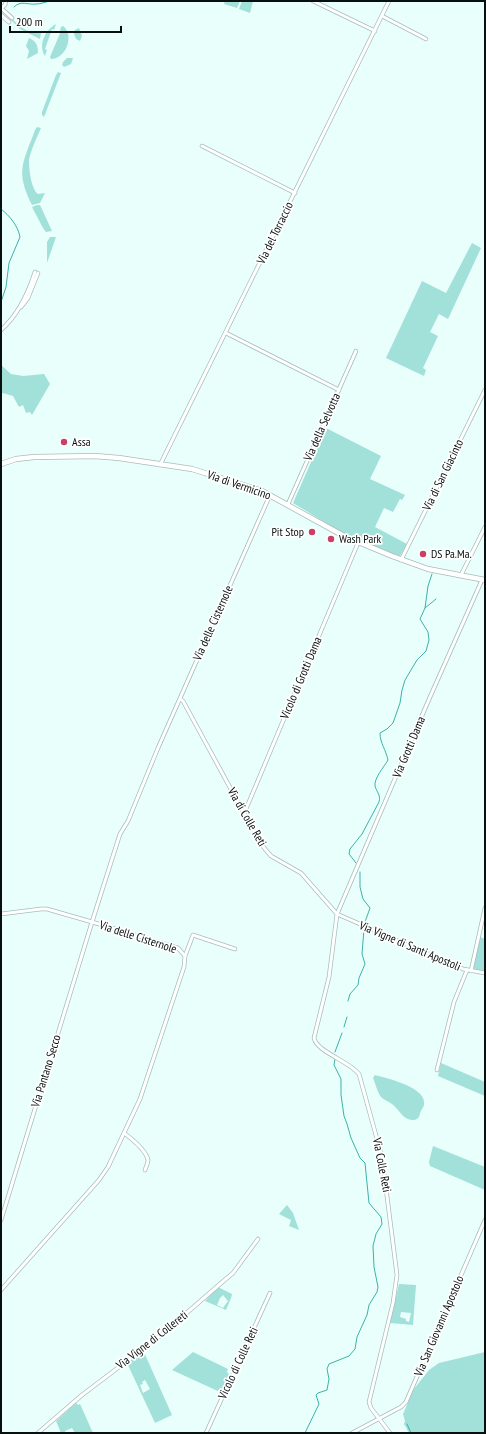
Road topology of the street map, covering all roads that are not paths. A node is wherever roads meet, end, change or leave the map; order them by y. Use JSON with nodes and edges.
{"nodes":[{"id":1,"x":6,"y":1,"type":"edge"},
{"id":2,"x":313,"y":1,"type":"edge"},
{"id":3,"x":389,"y":1,"type":"edge"},
{"id":4,"x":1,"y":8,"type":"edge"},
{"id":5,"x":1,"y":15,"type":"edge"},
{"id":6,"x":382,"y":16,"type":"junction"},
{"id":7,"x":12,"y":18,"type":"dead end"},
{"id":8,"x":9,"y":22,"type":"dead end"},
{"id":9,"x":375,"y":31,"type":"junction"},
{"id":10,"x":426,"y":39,"type":"dead end"},
{"id":11,"x":202,"y":146,"type":"dead end"},
{"id":12,"x":295,"y":193,"type":"junction"},
{"id":13,"x":36,"y":273,"type":"dead end"},
{"id":14,"x":1,"y":330,"type":"edge"},
{"id":15,"x":226,"y":333,"type":"junction"},
{"id":16,"x":356,"y":351,"type":"dead end"},
{"id":17,"x":339,"y":390,"type":"junction"},
{"id":18,"x":485,"y":390,"type":"edge"},
{"id":19,"x":1,"y":464,"type":"edge"},
{"id":20,"x":160,"y":465,"type":"junction"},
{"id":21,"x":270,"y":495,"type":"junction"},
{"id":22,"x":288,"y":504,"type":"junction"},
{"id":23,"x":485,"y":526,"type":"edge"},
{"id":24,"x":358,"y":543,"type":"junction"},
{"id":25,"x":401,"y":560,"type":"junction"},
{"id":26,"x":461,"y":575,"type":"junction"},
{"id":27,"x":484,"y":580,"type":"edge"},
{"id":28,"x":180,"y":699,"type":"junction"},
{"id":29,"x":243,"y":811,"type":"junction"},
{"id":30,"x":485,"y":908,"type":"edge"},
{"id":31,"x":1,"y":914,"type":"edge"},
{"id":32,"x":337,"y":914,"type":"junction"},
{"id":33,"x":92,"y":922,"type":"junction"},
{"id":34,"x":235,"y":949,"type":"dead end"},
{"id":35,"x":185,"y":956,"type":"junction"},
{"id":36,"x":469,"y":970,"type":"junction"},
{"id":37,"x":485,"y":973,"type":"edge"},
{"id":38,"x":438,"y":1070,"type":"dead end"},
{"id":39,"x":124,"y":1133,"type":"junction"},
{"id":40,"x":145,"y":1170,"type":"dead end"},
{"id":41,"x":1,"y":1220,"type":"edge"},
{"id":42,"x":485,"y":1220,"type":"edge"},
{"id":43,"x":258,"y":1239,"type":"dead end"},
{"id":44,"x":1,"y":1290,"type":"edge"},
{"id":45,"x":270,"y":1293,"type":"dead end"},
{"id":46,"x":379,"y":1418,"type":"junction"},
{"id":47,"x":38,"y":1433,"type":"edge"},
{"id":48,"x":206,"y":1433,"type":"edge"},
{"id":49,"x":352,"y":1433,"type":"edge"},
{"id":50,"x":390,"y":1433,"type":"edge"}],
"edges":[{"from":1,"to":4,"type":"street"},
{"from":2,"to":9,"type":"street"},
{"from":3,"to":6,"type":"street","name":"Via del Torraccio"},
{"from":4,"to":7,"type":"street"},
{"from":5,"to":8,"type":"street"},
{"from":6,"to":9,"type":"street","name":"Via del Torraccio"},
{"from":6,"to":10,"type":"street"},
{"from":9,"to":12,"type":"street","name":"Via del Torraccio"},
{"from":11,"to":12,"type":"street"},
{"from":12,"to":15,"type":"street","name":"Via del Torraccio"},
{"from":13,"to":14,"type":"street"},
{"from":15,"to":17,"type":"street"},
{"from":15,"to":20,"type":"street","name":"Via del Torraccio"},
{"from":16,"to":17,"type":"street","name":"Via della Selvotta"},
{"from":17,"to":22,"type":"street","name":"Via della Selvotta"},
{"from":18,"to":25,"type":"street","name":"Via di San Giacinto"},
{"from":19,"to":20,"type":"main road","name":"Via di Vermicino"},
{"from":20,"to":21,"type":"main road","name":"Via di Vermicino"},
{"from":21,"to":22,"type":"main road","name":"Via di Vermicino"},
{"from":21,"to":28,"type":"street","name":"Via delle Cisternole"},
{"from":22,"to":24,"type":"main road","name":"Via di Vermicino"},
{"from":23,"to":26,"type":"street"},
{"from":24,"to":25,"type":"main road","name":"Via di Vermicino"},
{"from":24,"to":29,"type":"street","name":"Vicolo di Grotti Dama"},
{"from":25,"to":26,"type":"main road","name":"Via di Vermicino"},
{"from":26,"to":27,"type":"main road","name":"Via di Vermicino"},
{"from":27,"to":32,"type":"street","name":"Via Grotti Dama"},
{"from":28,"to":29,"type":"street","name":"Via di Colle Reti"},
{"from":28,"to":33,"type":"street","name":"Via delle Cisternole"},
{"from":29,"to":32,"type":"street","name":"Via di Colle Reti"},
{"from":30,"to":36,"type":"street"},
{"from":31,"to":33,"type":"street"},
{"from":32,"to":36,"type":"street","name":"Via Vigne di Santi Apostoli"},
{"from":32,"to":46,"type":"street","name":"Via Colle Reti"},
{"from":33,"to":35,"type":"street","name":"Via delle Cisternole"},
{"from":33,"to":41,"type":"street","name":"Via Pantano Secco"},
{"from":34,"to":35,"type":"street"},
{"from":35,"to":39,"type":"street","name":"Via delle Cisternole"},
{"from":36,"to":37,"type":"street","name":"Via Vigne di Santi Apostoli"},
{"from":36,"to":38,"type":"street"},
{"from":39,"to":40,"type":"street"},
{"from":39,"to":44,"type":"street","name":"Via delle Cisternole"},
{"from":42,"to":46,"type":"street","name":"Via San Giovanni Apostolo"},
{"from":43,"to":47,"type":"street","name":"Via Vigne di Collereti"},
{"from":45,"to":48,"type":"street","name":"Vicolo di Colle Reti"},
{"from":46,"to":49,"type":"street","name":"Via San Giovanni Apostolo"},
{"from":46,"to":50,"type":"street","name":"Via Colle Reti"}]}
